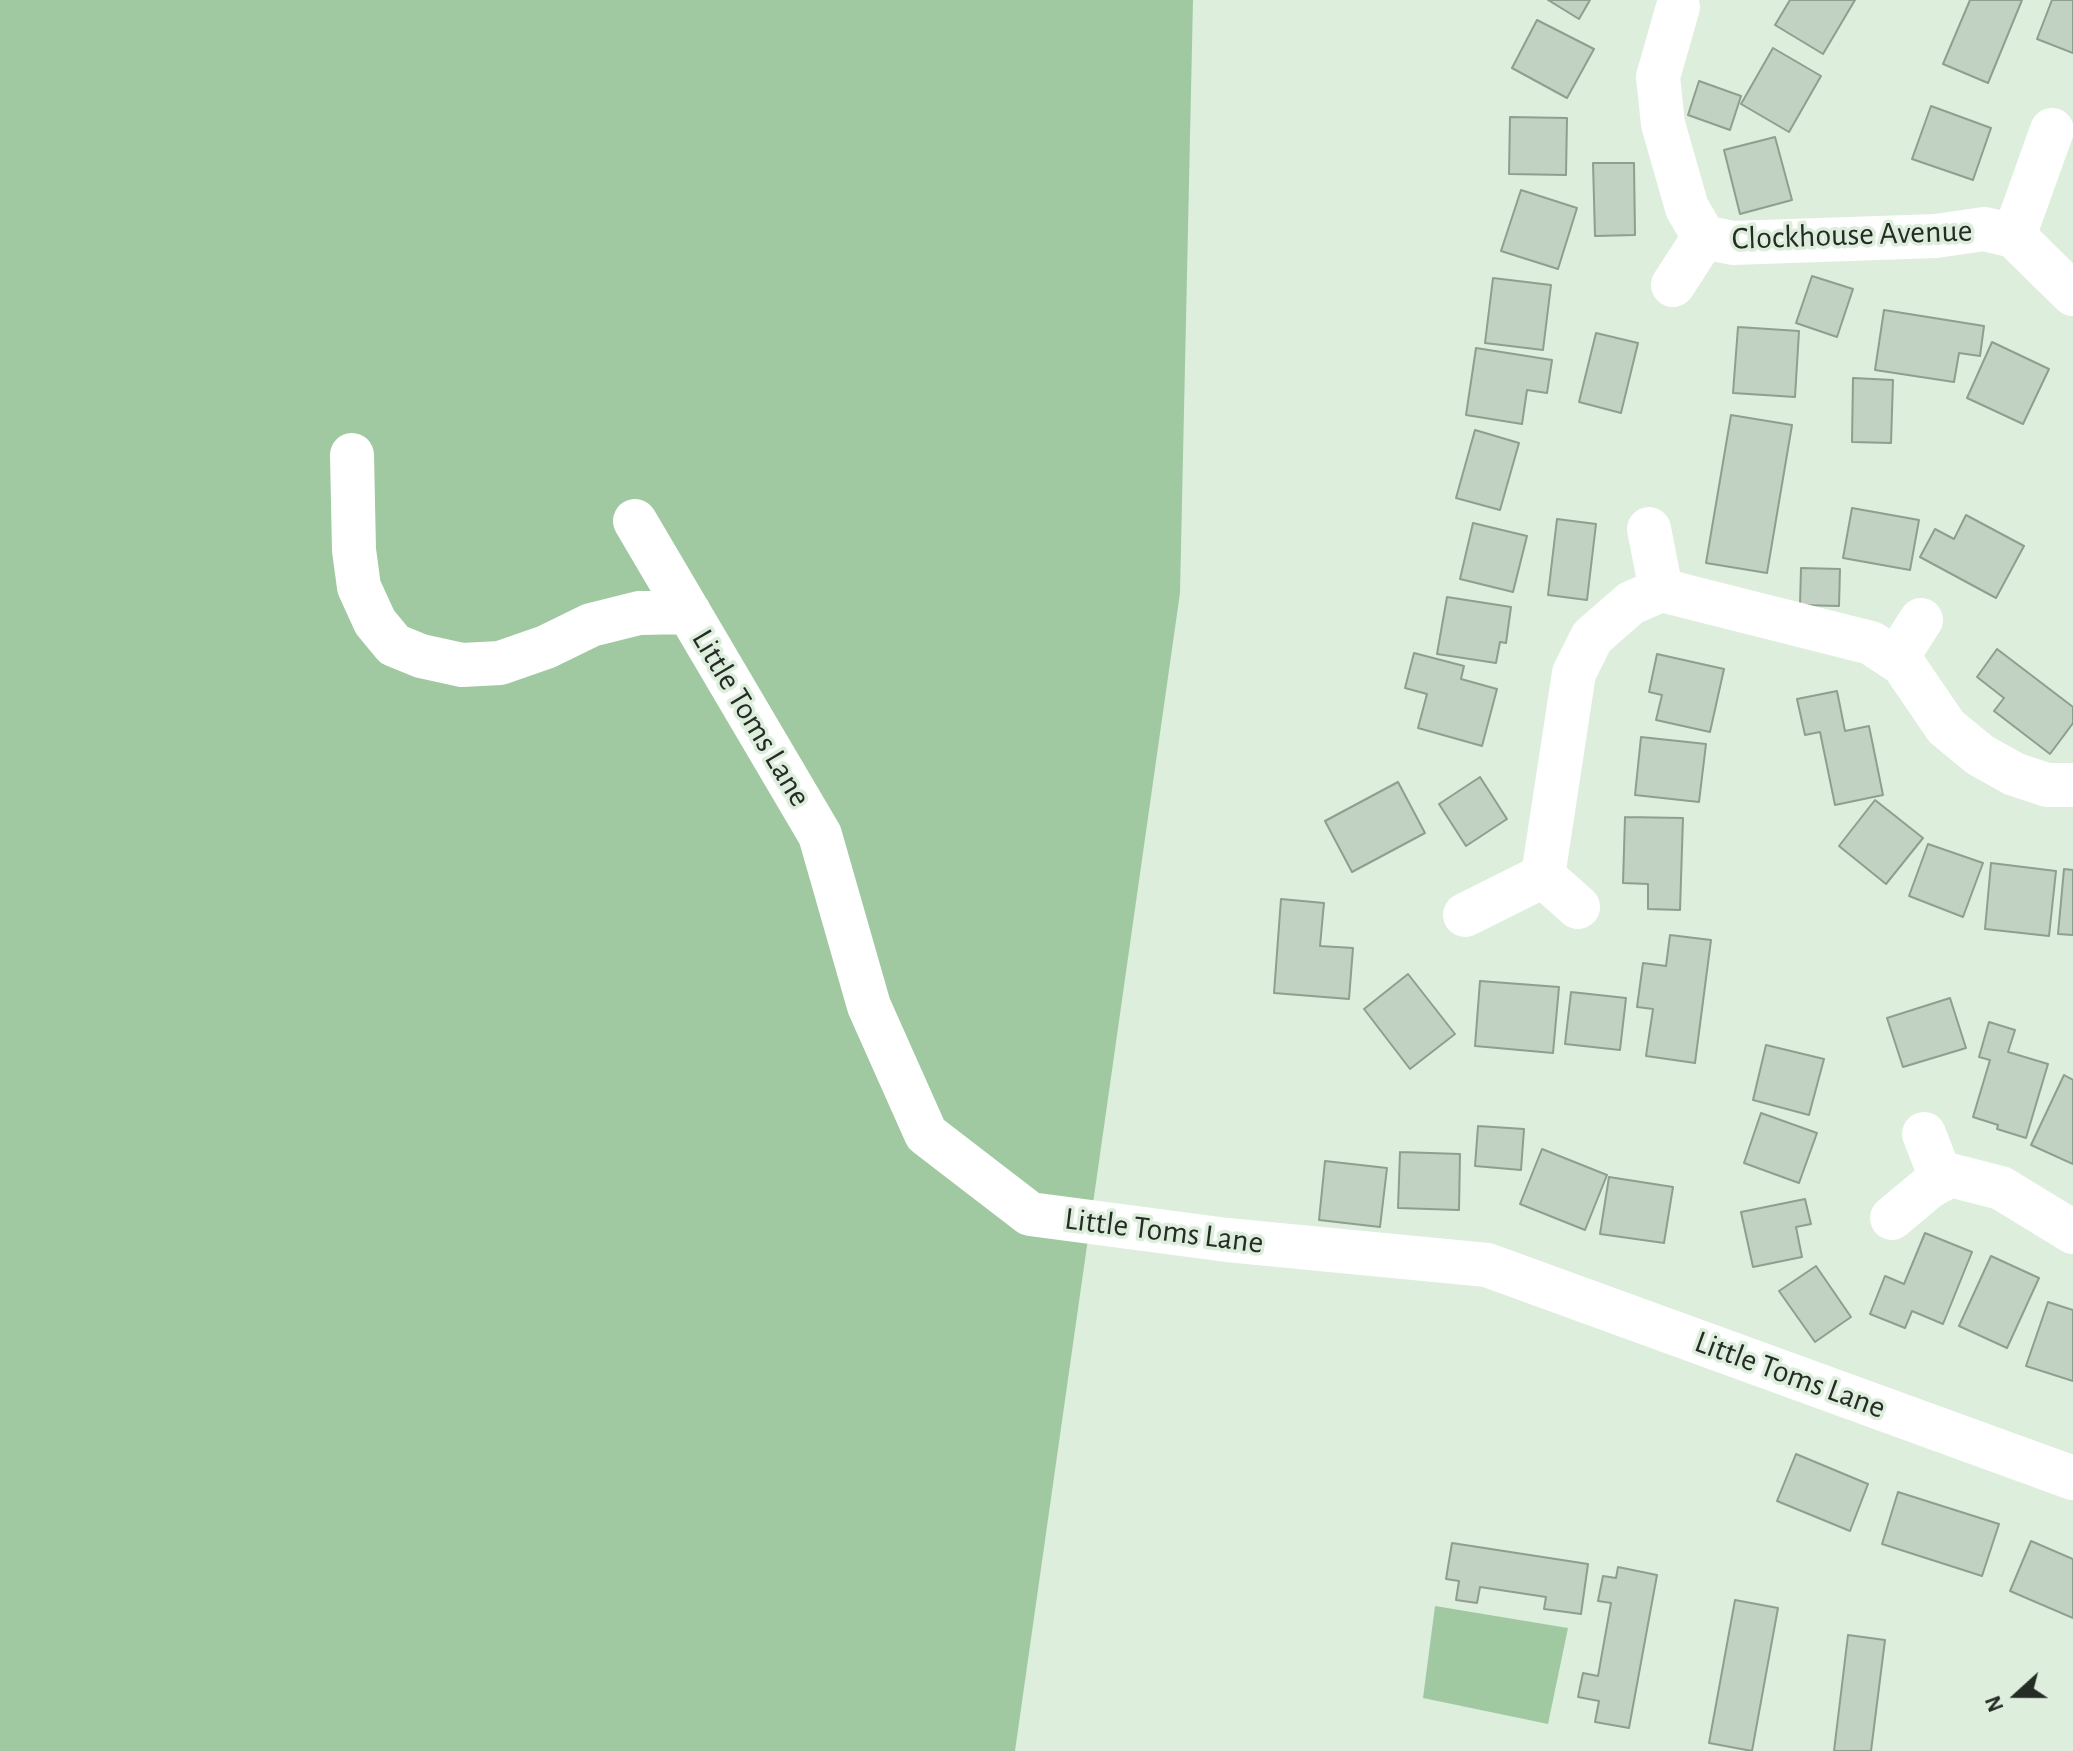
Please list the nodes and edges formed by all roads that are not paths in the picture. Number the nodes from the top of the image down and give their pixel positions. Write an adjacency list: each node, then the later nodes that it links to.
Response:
1 (1678, 7): 4 (street, Clockhouse Avenue)
2 (2052, 130): 3 (street)
3 (2014, 236): 4 (street, Clockhouse Avenue); 6 (street, Clockhouse Avenue)
4 (1704, 237): 5 (street, Clockhouse Avenue)
5 (1673, 285)
6 (2073, 294)
7 (352, 455): 11 (street)
8 (635, 521): 11 (street, Little Toms Lane)
9 (1649, 529): 10 (street)
10 (1661, 590): 13 (street); 15 (street)
11 (689, 612): 22 (street, Little Toms Lane)
12 (1921, 620): 13 (street)
13 (1896, 659): 14 (street)
14 (2073, 785)
15 (1543, 876): 16 (street); 17 (street)
16 (1578, 907)
17 (1465, 915)
18 (1924, 1134): 19 (street)
19 (1942, 1180): 20 (street); 21 (street)
20 (1892, 1218)
21 (2073, 1232)
22 (2073, 1478)

